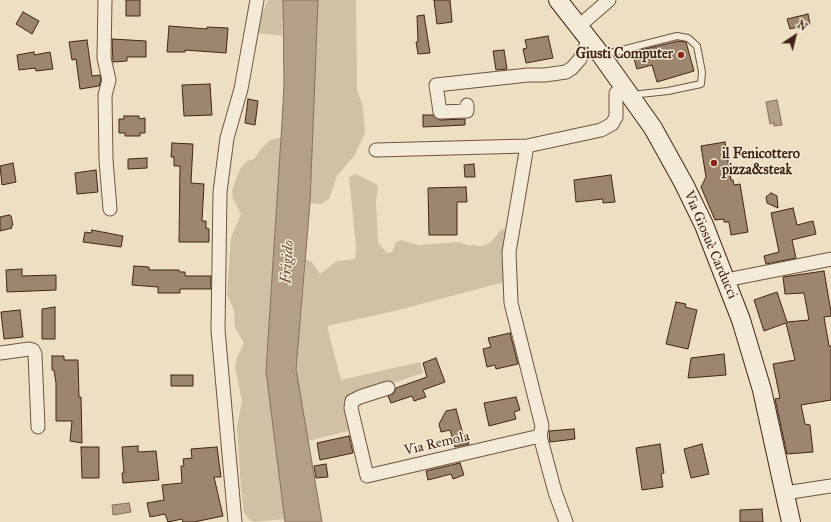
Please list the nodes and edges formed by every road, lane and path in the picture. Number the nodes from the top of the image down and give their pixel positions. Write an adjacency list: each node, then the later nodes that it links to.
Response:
1 (105, 0): 11 (street)
2 (257, 0): 20 (street)
3 (558, 0): 5 (main road, Via Giosuè Carducci)
4 (609, 0): 5 (street)
5 (584, 33): 6 (main road, Via Giosuè Carducci); 8 (street)
6 (601, 55): 7 (main road, Via Giosuè Carducci); 7 (lane)
7 (626, 90): 9 (street); 13 (main road, Via Giosuè Carducci)
8 (467, 105)
9 (527, 146): 10 (street); 17 (street)
10 (376, 150)
11 (110, 209)
12 (830, 258): 13 (street)
13 (726, 280): 19 (main road, Via Giosuè Carducci)
14 (0, 353): 16 (street)
15 (388, 388): 17 (street, Via Remola)
16 (38, 427)
17 (540, 436): 21 (street)
18 (831, 486): 19 (street)
19 (785, 493): 22 (main road, Via Giosuè Carducci)
20 (235, 522)
21 (566, 522)
22 (791, 522)

